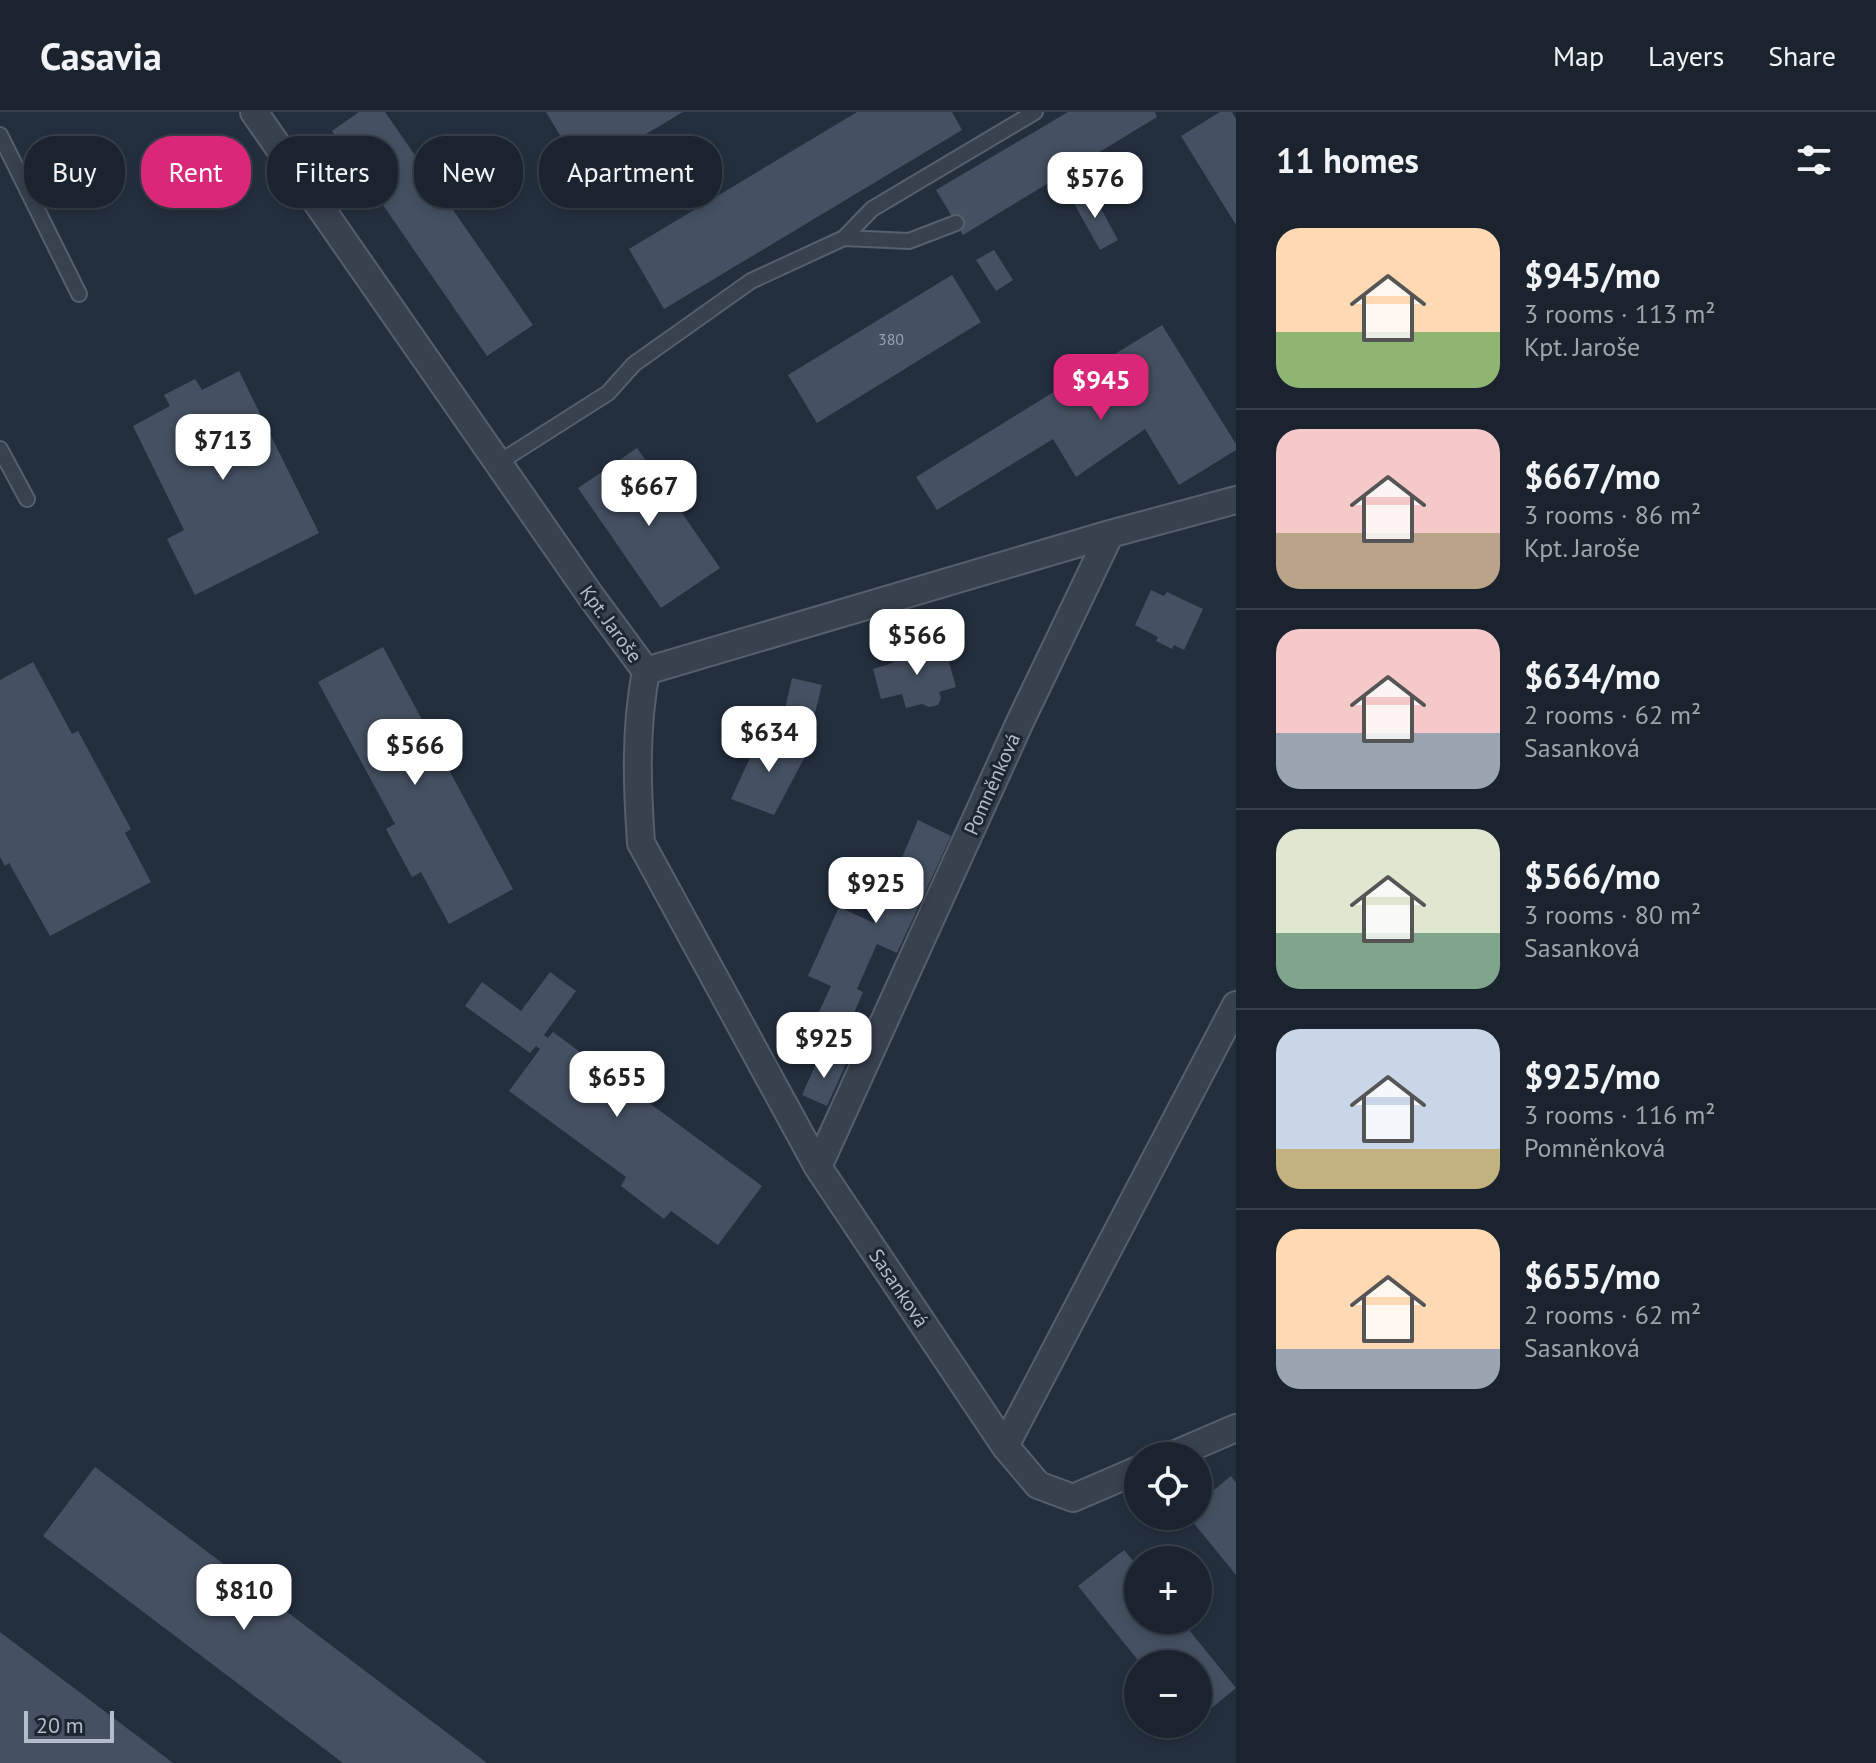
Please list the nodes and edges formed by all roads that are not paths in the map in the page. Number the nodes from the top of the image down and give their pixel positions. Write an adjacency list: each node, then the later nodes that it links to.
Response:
1 (254, 112): 8 (street, Kpt. Jaroše)
2 (1035, 112): 5 (lane)
3 (0, 135): 6 (lane)
4 (956, 223): 5 (lane)
5 (844, 238): 8 (lane)
6 (79, 294)
7 (0, 449): 9 (lane)
8 (498, 463): 12 (street, Kpt. Jaroše)
9 (27, 499)
10 (1236, 500): 11 (street, Kpt. Jaroše)
11 (1110, 534): 12 (street, Kpt. Jaroše); 14 (street, Pomněnková)
12 (646, 671): 14 (street, Sasanková)
13 (1236, 1005): 17 (street)
14 (818, 1167): 17 (street, Sasanková)
15 (1236, 1428): 16 (street)
16 (1204, 1442)
17 (1005, 1446): 18 (street, Sasanková)
18 (1124, 1476)

